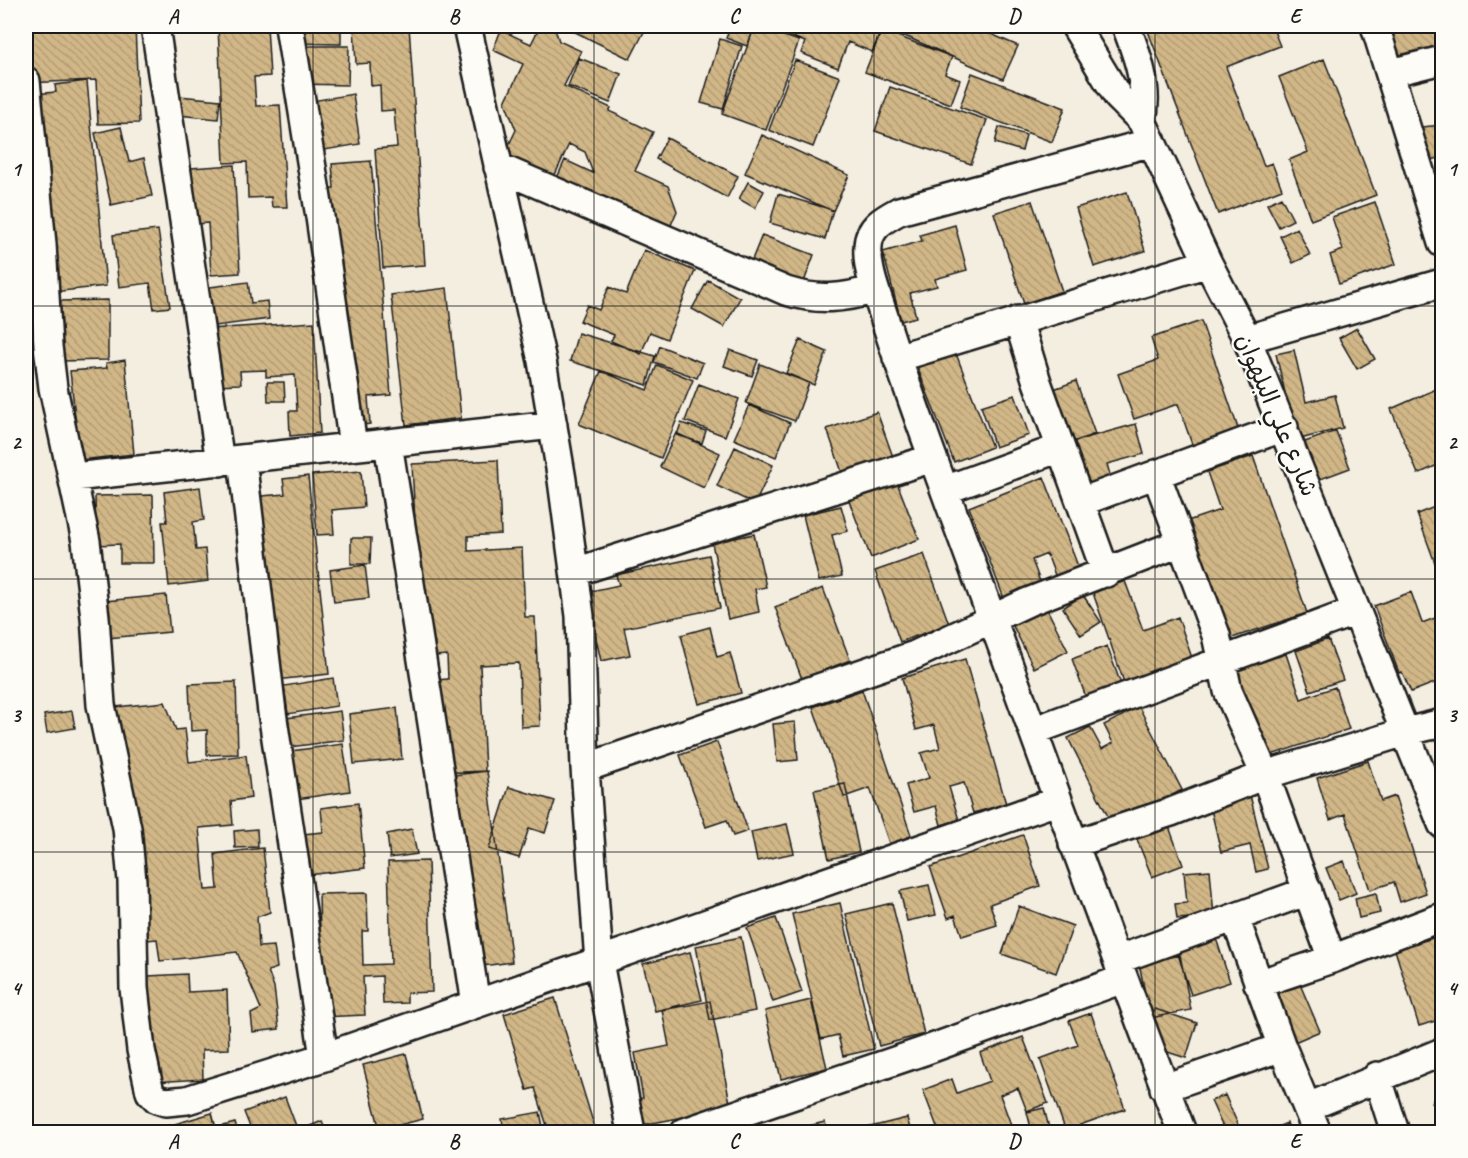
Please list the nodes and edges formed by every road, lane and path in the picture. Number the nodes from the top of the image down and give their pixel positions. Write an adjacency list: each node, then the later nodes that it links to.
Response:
1 (155, 26): 25 (street)
2 (289, 26): 22 (street)
3 (467, 26): 11 (street)
4 (1075, 26): 10 (street, شارع علي البلهوان)
5 (1126, 26): 10 (street)
6 (1375, 26): 8 (street)
7 (1443, 60): 8 (street)
8 (1390, 73): 12 (street)
9 (26, 81): 27 (street)
10 (1147, 131): 13 (street, شارع علي البلهوان); 15 (street)
11 (498, 167): 15 (street); 19 (street)
12 (1443, 243)
13 (1208, 262): 16 (street); 17 (street, شارع علي البلهوان)
14 (1443, 283): 17 (street)
15 (875, 290): 18 (street)
16 (1018, 320): 18 (street); 23 (street)
17 (1247, 339): 20 (street, شارع علي البلهوان)
18 (897, 358): 24 (street)
19 (553, 425): 21 (street); 31 (street)
20 (1284, 427): 26 (street); 33 (street, شارع علي البلهوان)
21 (388, 443): 22 (street); 51 (street)
22 (353, 446): 25 (street)
23 (1060, 448): 28 (street); 29 (street)
24 (933, 458): 28 (street); 31 (street)
25 (231, 460): 27 (street); 54 (street)
26 (1156, 474): 29 (street); 30 (street)
27 (74, 477): 54 (street)
28 (945, 490): 34 (street)
29 (1081, 502): 32 (street)
30 (1180, 543): 32 (street); 35 (street)
31 (575, 572): 39 (street)
32 (1106, 573): 34 (street)
33 (1356, 611): 35 (street); 38 (street, شارع علي البلهوان)
34 (992, 618): 37 (street); 39 (street)
35 (1222, 660): 37 (street); 40 (street)
36 (1443, 723): 38 (street)
37 (1033, 730): 41 (street)
38 (1405, 732): 40 (street); 42 (street, شارع علي البلهوان)
39 (585, 768): 48 (street)
40 (1265, 775): 43 (street); 44 (street)
41 (1057, 801): 43 (street); 48 (street)
42 (1443, 824)
43 (1073, 844): 49 (street)
44 (1308, 891): 46 (street); 47 (street)
45 (1443, 917): 47 (street)
46 (1234, 918): 49 (street); 50 (street)
47 (1332, 959): 50 (street)
48 (599, 962): 51 (street); 59 (street)
49 (1120, 969): 56 (street); 60 (street)
50 (1258, 984): 52 (street)
51 (476, 1004): 54 (street)
52 (1282, 1047): 56 (street); 57 (street)
53 (1443, 1052): 55 (street)
54 (324, 1057)
55 (1377, 1076): 57 (street); 62 (street)
56 (1164, 1088): 58 (street)
57 (1308, 1107): 61 (street)
58 (1174, 1130)
59 (631, 1132)
60 (685, 1132)
61 (1317, 1132)
62 (1395, 1132)

